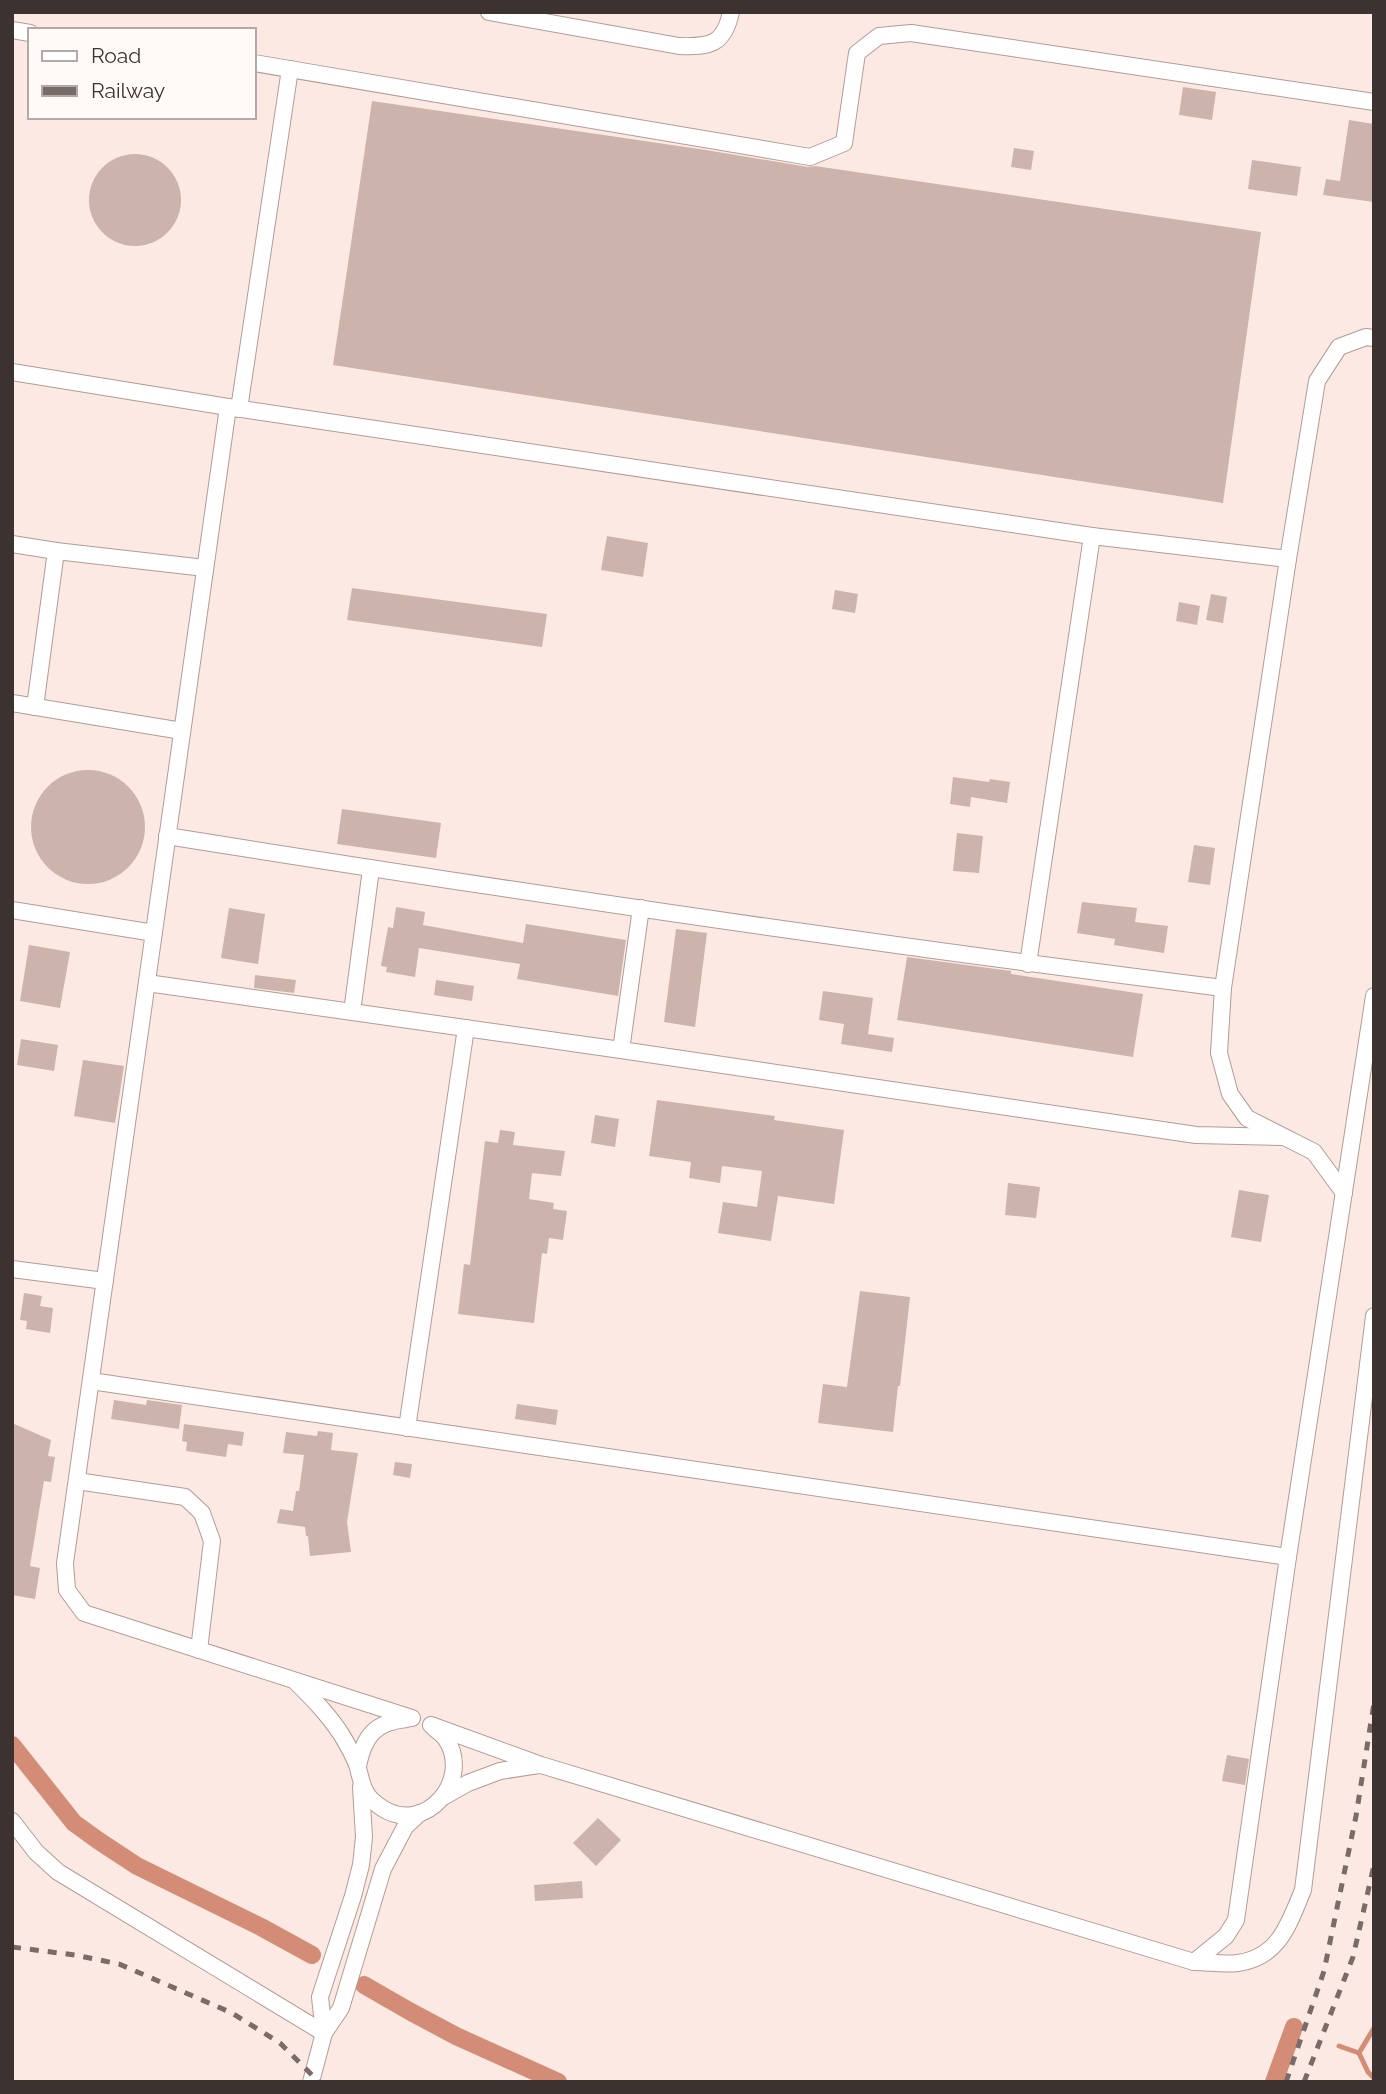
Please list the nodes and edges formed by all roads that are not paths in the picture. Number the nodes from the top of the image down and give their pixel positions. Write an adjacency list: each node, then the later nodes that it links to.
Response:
1 (489, 12): 2 (lane)
2 (731, 12)
3 (256, 64): 4 (lane)
4 (290, 68): 5 (lane); 8 (lane)
5 (1374, 102)
6 (1374, 338): 12 (lane)
7 (12, 372): 8 (lane)
8 (233, 408): 9 (lane); 13 (lane)
9 (1091, 536): 12 (lane); 22 (lane)
10 (12, 544): 11 (lane)
11 (56, 551): 13 (lane); 15 (lane)
12 (1288, 559): 24 (lane)
13 (205, 568): 16 (lane)
14 (12, 703): 15 (lane)
15 (35, 707): 16 (lane)
16 (182, 731): 17 (lane)
17 (167, 836): 18 (lane); 21 (lane)
18 (371, 869): 19 (lane); 26 (lane)
19 (640, 908): 22 (lane); 28 (lane)
20 (12, 910): 21 (lane)
21 (154, 933): 23 (lane)
22 (1028, 964): 24 (lane)
23 (147, 983): 26 (lane); 32 (lane)
24 (1223, 988): 29 (lane)
25 (1374, 996): 30 (lane)
26 (352, 1012): 27 (lane)
27 (466, 1028): 28 (lane); 35 (lane)
28 (621, 1050): 29 (lane)
29 (1283, 1137): 30 (lane)
30 (1345, 1193): 37 (lane)
31 (12, 1269): 32 (lane)
32 (105, 1281): 34 (lane)
33 (1374, 1316): 48 (lane)
34 (91, 1381): 35 (lane); 36 (lane)
35 (407, 1428): 37 (lane)
36 (77, 1481): 38 (lane); 38 (lane)
37 (1288, 1557): 48 (lane)
38 (199, 1650): 39 (lane)
39 (293, 1680): 40 (lane); 43 (lane)
40 (412, 1718): 41 (lane); 43 (lane)
41 (431, 1725): 42 (lane); 45 (lane)
42 (541, 1765): 45 (lane); 48 (lane)
43 (358, 1766): 44 (lane)
44 (361, 1784): 46 (lane); 49 (lane)
45 (445, 1796): 46 (lane)
46 (420, 1813): 49 (lane)
47 (12, 1821): 49 (lane)
48 (1194, 1962)
49 (324, 2033): 50 (lane)
50 (311, 2082)

